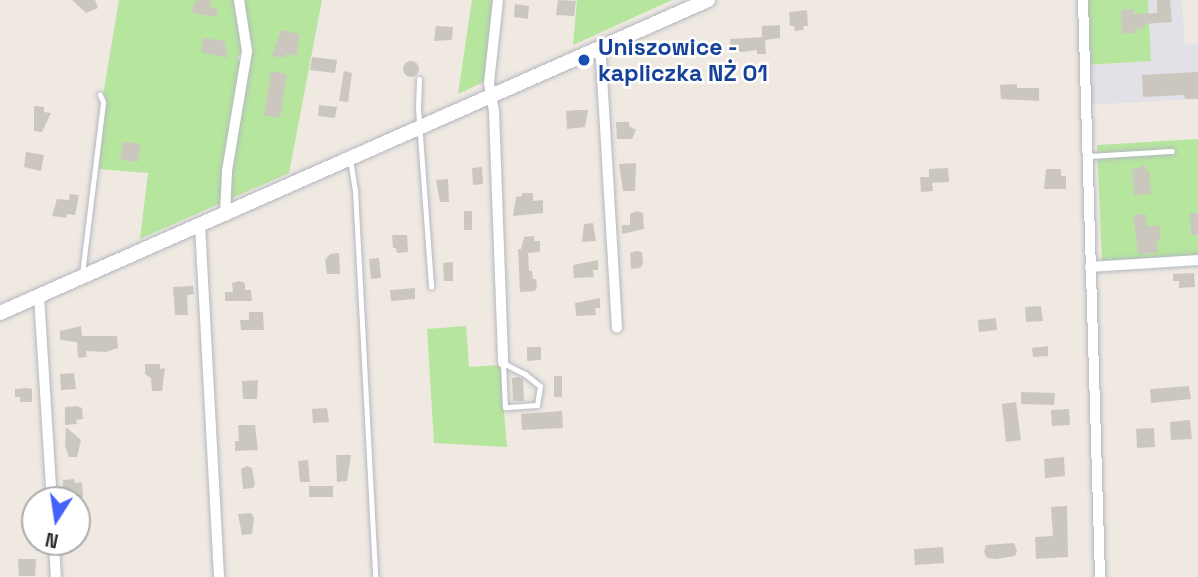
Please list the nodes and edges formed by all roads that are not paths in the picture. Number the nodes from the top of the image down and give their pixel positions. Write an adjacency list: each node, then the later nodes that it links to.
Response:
1 (239, 0): 13 (street)
2 (498, 0): 8 (street)
3 (708, 0): 5 (street)
4 (1083, 0): 11 (street)
5 (597, 49): 8 (street); 21 (street)
6 (419, 79): 9 (lane)
7 (100, 94): 17 (lane)
8 (491, 96): 9 (street); 22 (street)
9 (421, 127): 12 (street); 18 (lane)
10 (1172, 150): 11 (lane)
11 (1087, 156): 16 (street)
12 (350, 159): 13 (street); 27 (lane)
13 (225, 214): 14 (street)
14 (200, 225): 17 (street); 26 (street)
15 (1198, 260): 16 (street)
16 (1090, 267): 28 (street)
17 (83, 277): 19 (street)
18 (431, 287)
19 (39, 296): 20 (street); 23 (street)
20 (0, 313)
21 (617, 328)
22 (503, 363): 22 (lane)
23 (51, 486)
24 (55, 556): 25 (street)
25 (56, 577)
26 (219, 577)
27 (374, 577)
28 (1100, 577)

